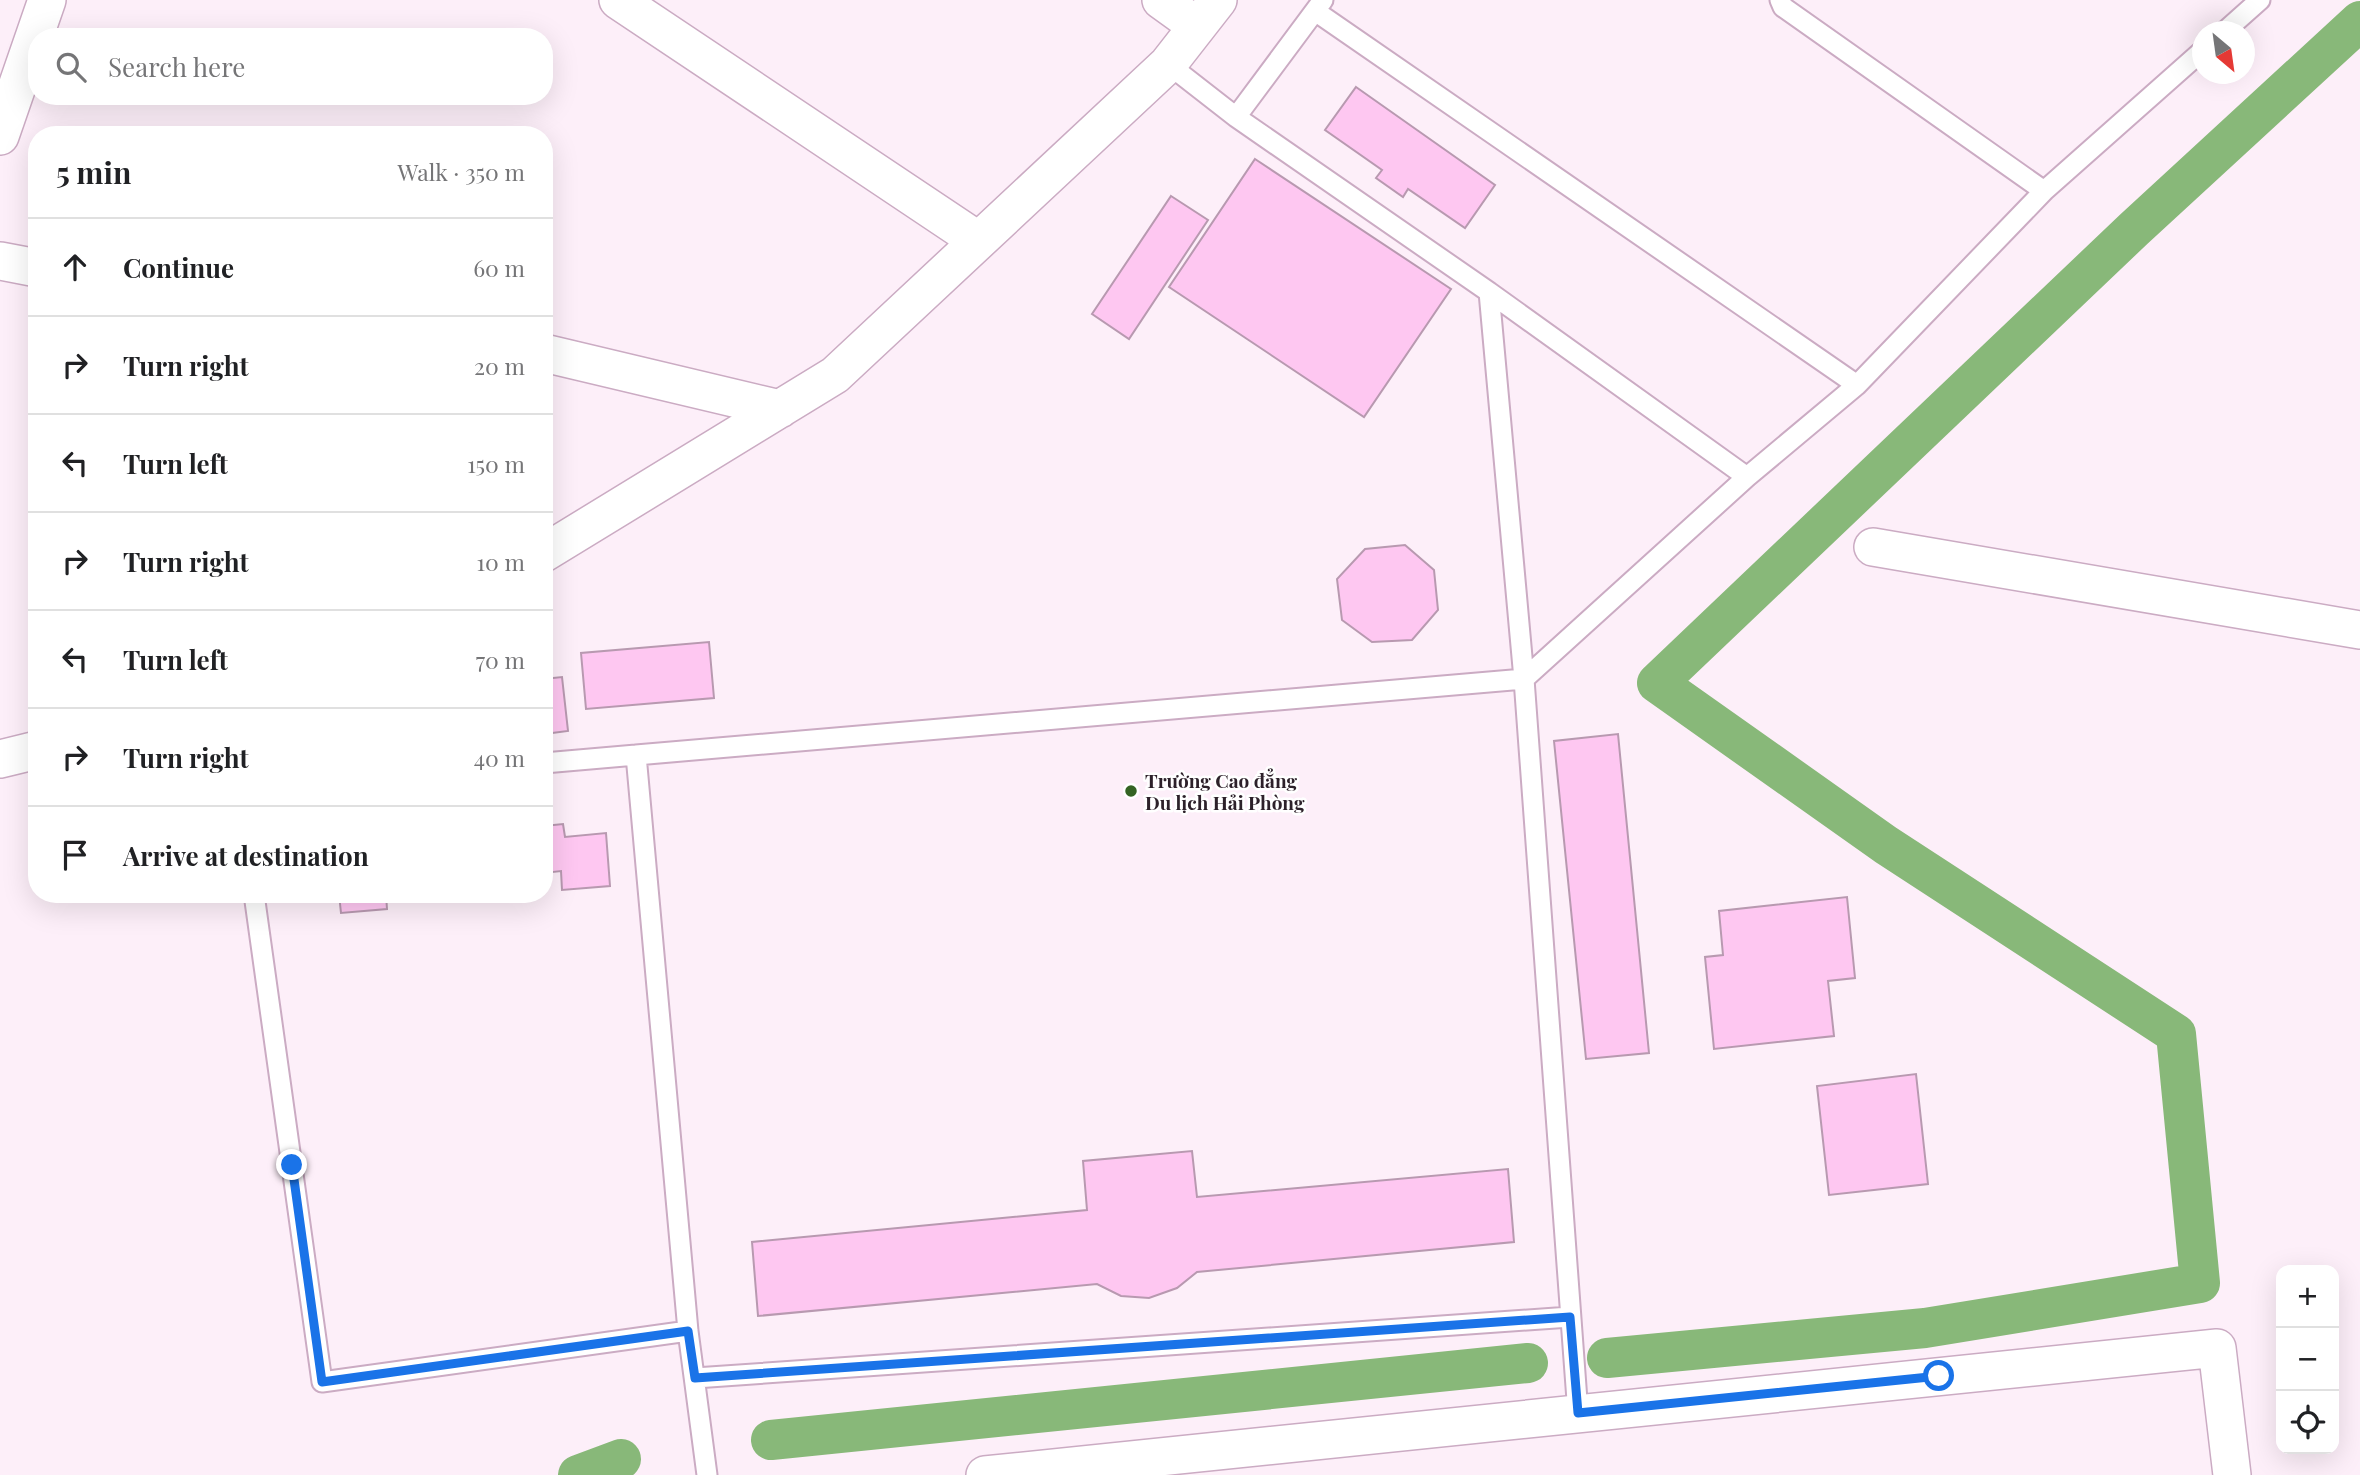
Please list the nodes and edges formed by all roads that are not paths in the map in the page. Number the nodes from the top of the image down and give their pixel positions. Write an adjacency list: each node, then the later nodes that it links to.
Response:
1 (47, 0): 9 (street)
2 (618, 0): 16 (street)
3 (1161, 0): 7 (street)
4 (1780, 0): 15 (lane)
5 (2260, 0): 8 (lane)
6 (1319, 5): 13 (lane); 21 (lane)
7 (1208, 13): 12 (street)
8 (2236, 21)
9 (37, 28)
10 (28, 55): 14 (street)
11 (2192, 61): 15 (lane)
12 (1168, 64): 13 (lane); 16 (street)
13 (1236, 117): 19 (lane)
14 (0, 136)
15 (2044, 191): 21 (lane)
16 (978, 240): 22 (street)
17 (0, 261): 18 (street)
18 (28, 266)
19 (1489, 292): 23 (lane); 27 (lane)
20 (553, 355): 22 (street)
21 (1857, 385): 23 (lane)
22 (780, 409): 25 (street)
23 (1747, 477): 27 (lane)
24 (1873, 547): 26 (street)
25 (553, 548)
26 (2360, 630)
27 (1524, 679): 29 (lane); 33 (lane)
28 (28, 752): 30 (street)
29 (636, 755): 31 (lane); 34 (lane)
30 (0, 759)
31 (553, 762)
32 (255, 903): 34 (lane)
33 (1570, 1317): 35 (lane); 36 (lane)
34 (688, 1331): 35 (lane)
35 (695, 1378): 37 (lane)
36 (1578, 1413): 38 (street); 39 (street)
37 (707, 1475)
38 (985, 1475)
39 (2232, 1475)

